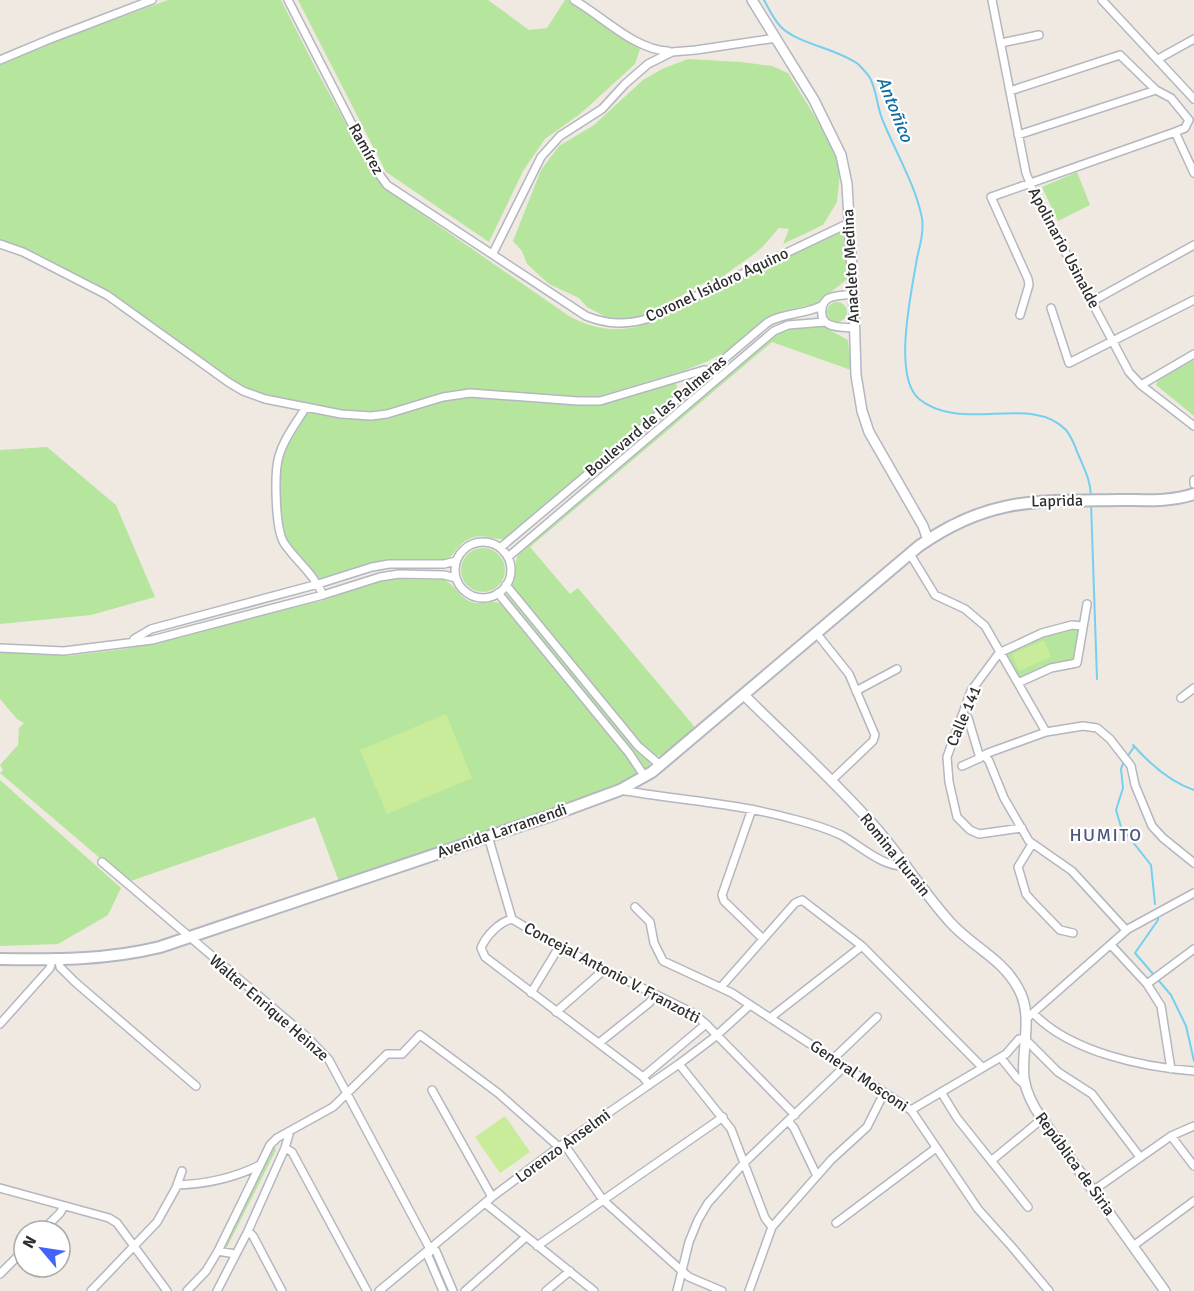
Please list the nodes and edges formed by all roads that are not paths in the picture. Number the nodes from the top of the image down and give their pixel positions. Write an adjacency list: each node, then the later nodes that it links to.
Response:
1 (153, 0): 13 (street)
2 (288, 0): 24 (street, Ramírez)
3 (574, 0): 11 (street)
4 (752, 0): 8 (street, Anacleto Medina)
5 (992, 0): 10 (street, Apolinario Usinalde)
6 (1102, 0): 12 (street)
7 (1039, 35): 10 (street)
8 (776, 38): 11 (street); 21 (street, Anacleto Medina)
9 (1194, 39): 12 (street)
10 (1001, 43): 15 (street, Apolinario Usinalde)
11 (672, 52): 24 (street)
12 (1158, 59): 16 (street)
13 (0, 60)
14 (1156, 90): 15 (street); 17 (street); 18 (street)
15 (1010, 92): 18 (street, Apolinario Usinalde)
16 (1194, 99)
17 (1175, 132): 19 (street); 20 (street)
18 (1018, 135): 20 (street, Apolinario Usinalde)
19 (1194, 173)
20 (1030, 182): 27 (street, Apolinario Usinalde); 30 (street)
21 (849, 223): 24 (street, Coronel Isidoro Aquino); 25 (street, Anacleto Medina)
22 (0, 244): 38 (street)
23 (1194, 245): 27 (street)
24 (493, 253)
25 (853, 294): 28 (street, Boulevard de las Palmeras); 32 (street, Anacleto Medina)
26 (1194, 300): 33 (street)
27 (1093, 301): 33 (street, Apolinario Usinalde)
28 (823, 305): 31 (street); 35 (street, Boulevard de las Palmeras)
29 (1051, 308): 33 (street)
30 (1020, 315)
31 (825, 322): 32 (street, Boulevard de las Palmeras); 36 (street, Boulevard de las Palmeras)
32 (855, 328): 41 (street, Anacleto Medina)
33 (1112, 340): 37 (street, Apolinario Usinalde)
34 (1194, 354): 37 (street)
35 (711, 371): 36 (street); 38 (street); 42 (street, Boulevard de las Palmeras)
36 (717, 378): 44 (street, Boulevard de las Palmeras)
37 (1142, 385): 39 (street, Apolinario Usinalde)
38 (306, 407): 47 (street)
39 (1194, 426)
40 (1194, 494): 41 (main road, Laprida)
41 (928, 540): 43 (main road, Avenida Larramendi)
42 (500, 548): 44 (street); 45 (street)
43 (910, 554): 53 (main road, Avenida Larramendi); 56 (street)
44 (507, 557): 48 (street)
45 (456, 561): 46 (street); 47 (street)
46 (456, 578): 49 (street); 50 (street)
47 (318, 584): 50 (street); 54 (street)
48 (506, 585): 49 (street); 66 (street)
49 (498, 593): 68 (street)
50 (323, 595): 54 (street)
51 (1087, 604): 52 (street)
52 (1083, 626): 56 (street); 58 (street)
53 (817, 634): 60 (street); 61 (main road, Avenida Larramendi)
54 (132, 641): 55 (street)
55 (0, 648)
56 (999, 652): 58 (street); 63 (street, Calle 141)
57 (897, 669): 60 (street)
58 (1018, 683): 64 (street)
59 (1194, 688): 62 (street)
60 (856, 691): 69 (street)
61 (744, 695): 66 (main road, Avenida Larramendi); 69 (street, Romina Iturain)
62 (1181, 698)
63 (963, 715): 65 (street); 72 (street, Calle 141)
64 (1046, 732): 65 (street); 76 (street)
65 (982, 757): 67 (street); 72 (street)
66 (660, 765): 68 (main road, Avenida Larramendi)
67 (962, 766)
68 (645, 777): 70 (main road, Avenida Larramendi)
69 (831, 781): 77 (street, Romina Iturain)
70 (620, 790): 71 (street); 73 (main road, Avenida Larramendi)
71 (752, 809): 77 (street); 83 (street)
72 (1022, 828): 74 (street)
73 (488, 836): 80 (street); 84 (main road, Avenida Larramendi)
74 (1032, 844): 81 (street); 82 (street)
75 (102, 862): 84 (street, Walter Enrique Heinze)
76 (1194, 863)
77 (906, 866): 102 (street, Romina Iturain)
78 (1194, 893): 81 (street)
79 (635, 907): 95 (street, General Mosconi)
80 (512, 919): 86 (street, Concejal Antonio V. Franzotti); 96 (street, Concejal Antonio V. Franzotti)
81 (1126, 930): 85 (street)
82 (1073, 933)
83 (762, 938): 87 (street); 95 (street)
84 (189, 939): 92 (main road, Avenida Larramendi); 121 (street, Walter Enrique Heinze)
85 (1111, 945): 94 (street); 102 (street)
86 (559, 946): 93 (street, Concejal Antonio V. Franzotti); 96 (street)
87 (862, 946): 101 (street); 112 (street)
88 (1194, 949): 90 (street)
89 (1194, 955): 90 (street)
90 (1184, 957): 94 (street)
91 (0, 959): 92 (main road, Avenida Larramendi)
92 (56, 960): 103 (street); 118 (street)
93 (605, 969): 97 (street, Concejal Antonio V. Franzotti); 99 (street)
94 (1147, 984): 113 (street)
95 (721, 987): 98 (street, General Mosconi)
96 (531, 993): 99 (street)
97 (656, 995): 104 (street, Concejal Antonio V. Franzotti); 107 (street)
98 (750, 1005): 101 (street, General Mosconi); 105 (street, Lorenzo Anselmi)
99 (556, 1012): 107 (street)
100 (878, 1017): 109 (street)
101 (770, 1018): 109 (street, General Mosconi)
102 (1029, 1019): 106 (street, República de Siria); 113 (street)
103 (0, 1024)
104 (706, 1024): 105 (street, Concejal Antonio V. Franzotti); 115 (street)
105 (716, 1036): 110 (street, Lorenzo Anselmi); 124 (street, Concejal Antonio V. Franzotti)
106 (1024, 1040): 108 (street); 117 (street, República de Siria); 134 (street)
107 (599, 1044): 115 (street)
108 (1001, 1058): 112 (street); 117 (street)
109 (833, 1059): 111 (street, General Mosconi)
110 (679, 1064): 116 (street, Lorenzo Anselmi); 125 (street)
111 (844, 1066): 122 (street, General Mosconi); 124 (street)
112 (982, 1067): 120 (street)
113 (1171, 1070): 114 (street)
114 (1194, 1071)
115 (643, 1077): 116 (street)
116 (649, 1085): 131 (street, Lorenzo Anselmi)
117 (1026, 1085): 126 (street, República de Siria)
118 (196, 1086)
119 (432, 1090): 144 (street)
120 (941, 1092): 123 (street); 135 (street)
121 (348, 1094): 129 (street); 131 (street); 158 (street, Walter Enrique Heinze)
122 (884, 1094): 123 (street, General Mosconi); 140 (street)
123 (911, 1110): 133 (street, General Mosconi)
124 (795, 1115): 127 (street)
125 (723, 1117): 136 (street); 145 (street)
126 (1042, 1119): 135 (street); 143 (street, República de Siria)
127 (789, 1121): 136 (street); 140 (street)
128 (1194, 1126): 130 (street)
129 (290, 1131): 132 (street); 137 (street)
130 (1171, 1136): 134 (street); 138 (street)
131 (562, 1145): 144 (street, Lorenzo Anselmi); 145 (street)
132 (285, 1148): 153 (street); 170 (street)
133 (936, 1148): 151 (street); 180 (street, General Mosconi)
134 (1140, 1157): 143 (street)
135 (991, 1161): 149 (street)
136 (745, 1162): 152 (street); 163 (street)
137 (260, 1165): 141 (street); 159 (street)
138 (1194, 1166)
139 (182, 1171): 141 (street)
140 (817, 1176): 152 (street)
141 (177, 1185): 155 (street)
142 (0, 1188): 148 (street)
143 (1094, 1190): 157 (street, República de Siria)
144 (492, 1197): 147 (street, Lorenzo Anselmi)
145 (603, 1200): 156 (street); 163 (street)
146 (1194, 1201): 157 (street)
147 (486, 1204): 154 (street); 158 (street, Lorenzo Anselmi)
148 (64, 1206): 150 (street); 155 (street)
149 (1028, 1207)
150 (54, 1219)
151 (836, 1223)
152 (772, 1227): 179 (street)
153 (248, 1231): 160 (street); 169 (street)
154 (526, 1237): 156 (street); 174 (street)
155 (135, 1245): 165 (street); 166 (street)
156 (537, 1246): 162 (street)
157 (1133, 1246): 181 (street, República de Siria)
158 (430, 1249): 171 (street, Lorenzo Anselmi); 172 (street); 173 (street)
159 (218, 1251): 160 (street); 167 (street)
160 (235, 1254): 168 (street)
161 (12, 1262): 164 (street)
162 (570, 1271): 175 (street); 176 (street)
163 (681, 1271): 177 (street); 178 (street)
164 (0, 1274)
165 (91, 1291)
166 (167, 1291)
167 (187, 1291)
168 (217, 1291)
169 (282, 1291)
170 (366, 1291)
171 (379, 1291)
172 (443, 1291)
173 (453, 1291)
174 (465, 1291)
175 (546, 1291)
176 (594, 1291)
177 (677, 1291)
178 (722, 1291)
179 (749, 1291)
180 (1049, 1291)
181 (1165, 1291)

